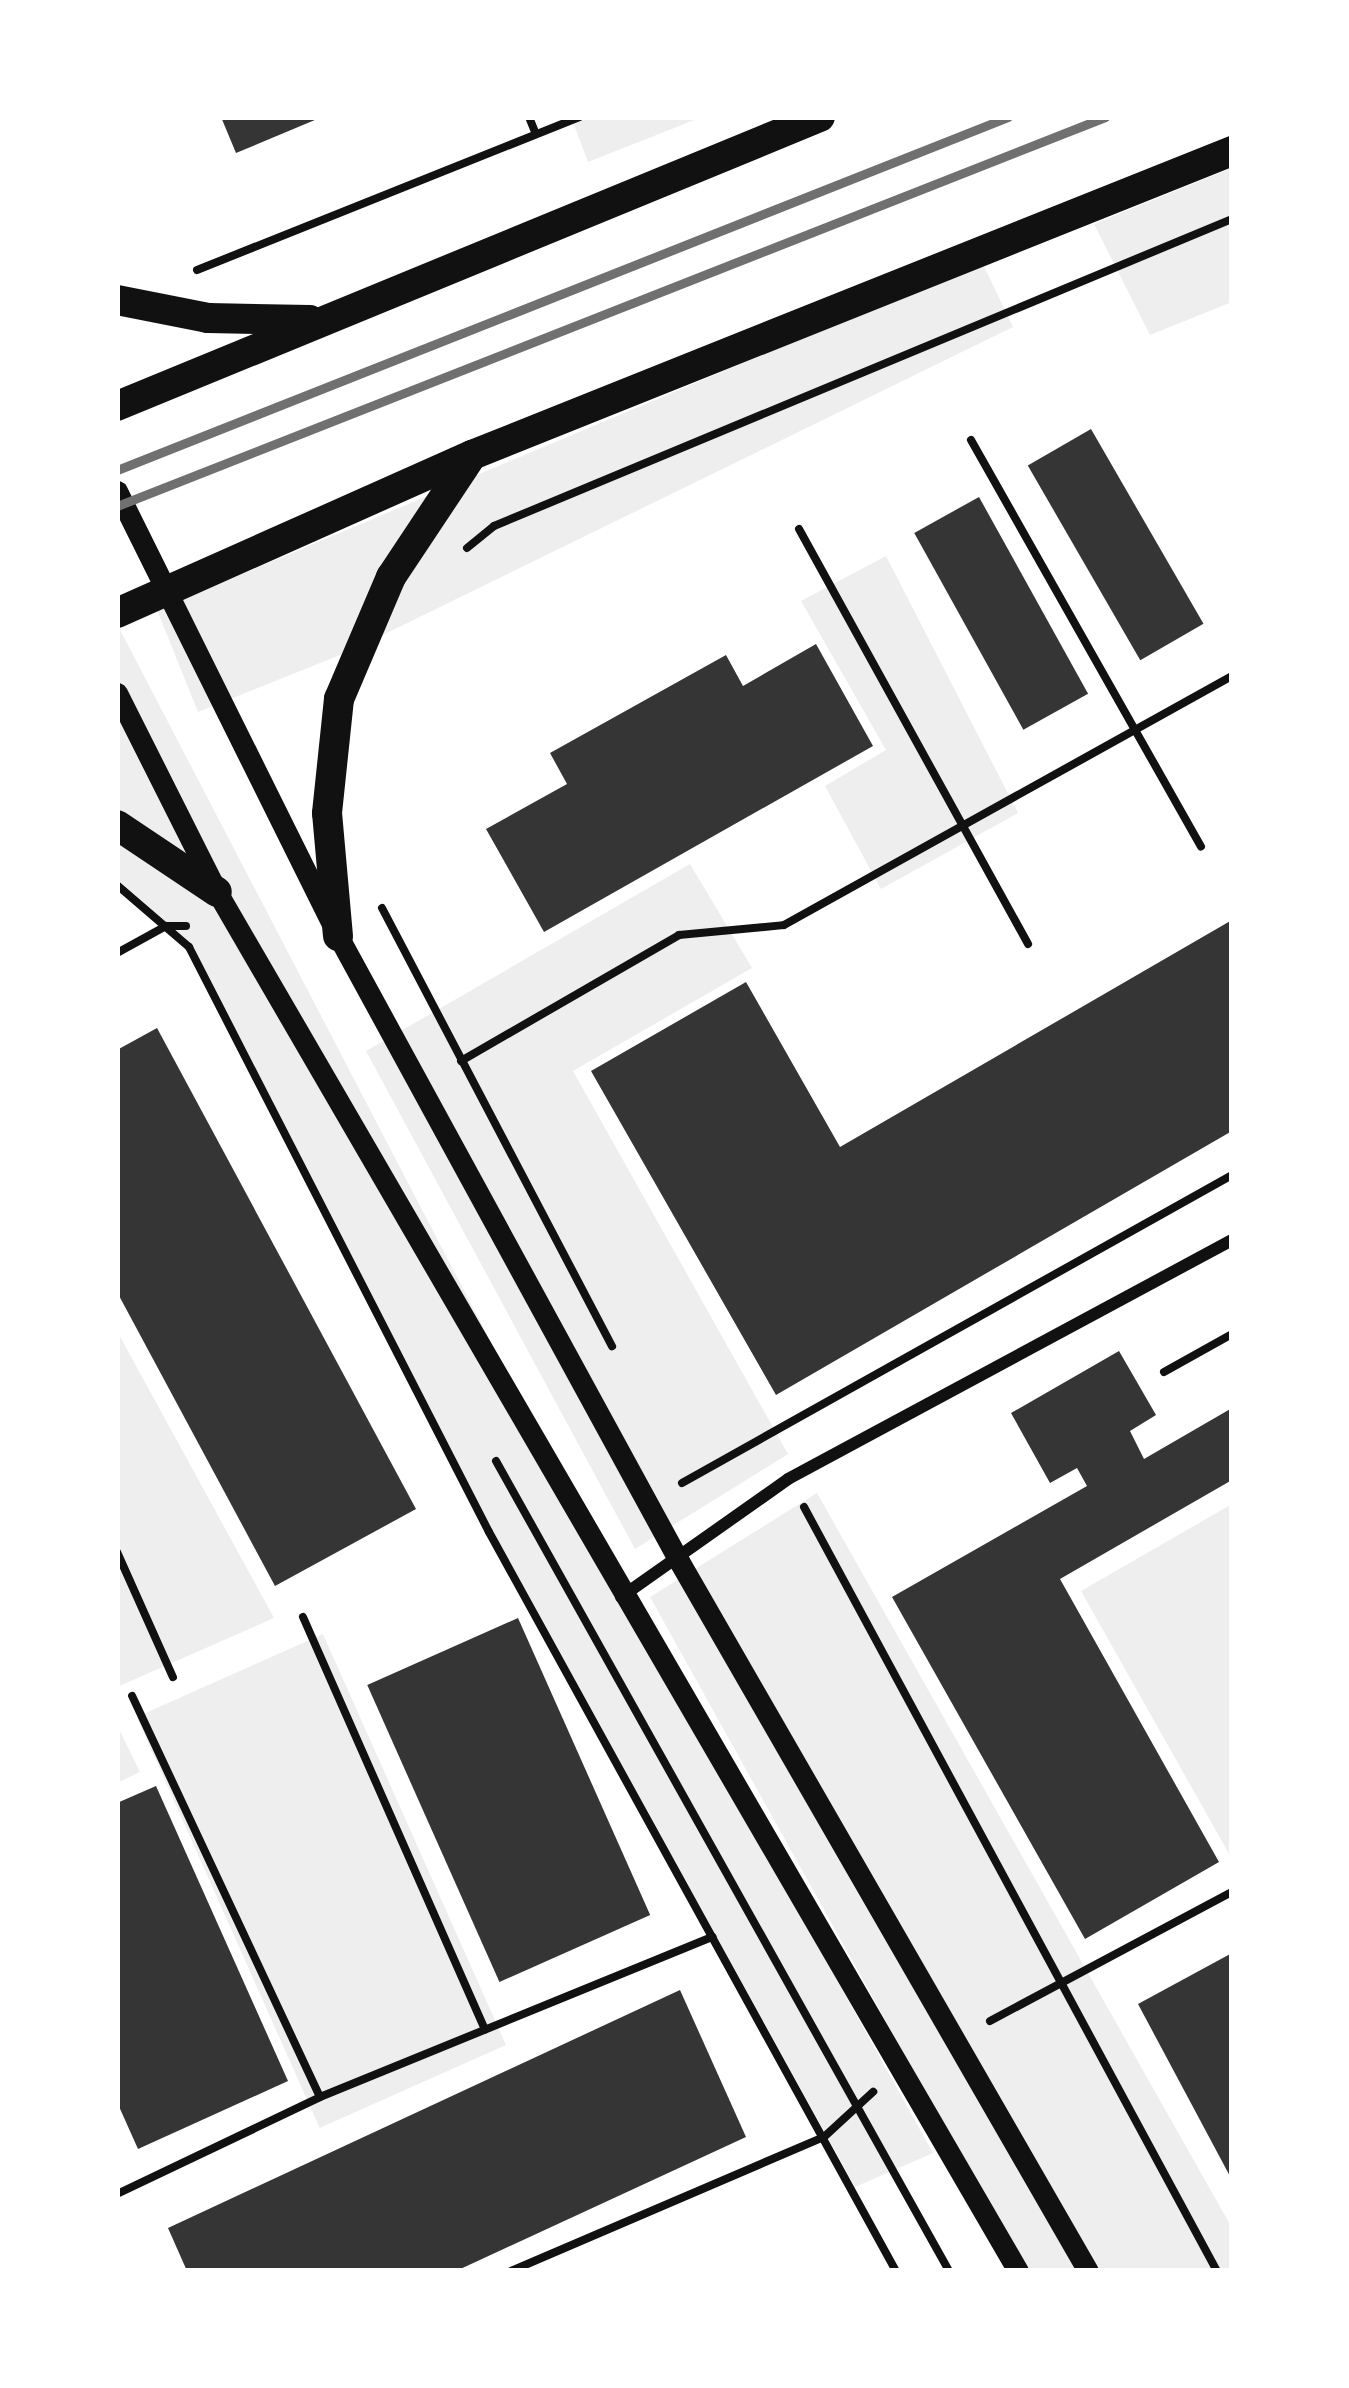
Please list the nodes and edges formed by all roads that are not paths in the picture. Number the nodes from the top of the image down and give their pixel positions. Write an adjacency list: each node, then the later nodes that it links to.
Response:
1 (820, 117): 4 (main road)
2 (1232, 151): 6 (main road)
3 (117, 300): 4 (main road)
4 (322, 321): 5 (main road)
5 (117, 406)
6 (472, 455): 8 (main road); 13 (main road)
7 (117, 491): 8 (street)
8 (169, 589): 9 (main road); 13 (street)
9 (117, 613)
10 (117, 693): 12 (street)
11 (117, 825): 12 (main road)
12 (217, 892): 16 (street)
13 (338, 936): 15 (street)
14 (1232, 1240): 15 (street)
15 (679, 1561): 16 (street); 18 (street)
16 (620, 1597): 17 (street)
17 (1018, 2271)
18 (1088, 2271)

